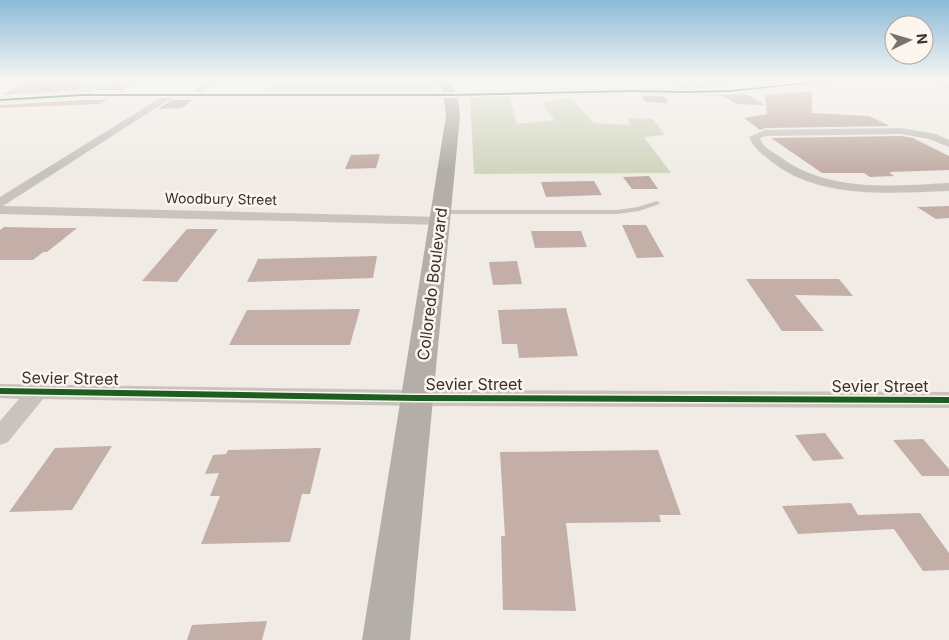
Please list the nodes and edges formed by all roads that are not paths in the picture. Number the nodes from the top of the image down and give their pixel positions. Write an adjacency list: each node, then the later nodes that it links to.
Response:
1 (147, 110): 6 (street)
2 (451, 110): 8 (highway, Colloredo Boulevard)
3 (949, 144): 4 (street)
4 (949, 187)
5 (657, 202): 8 (lane)
6 (0, 203)
7 (0, 210): 8 (street, Woodbury Street)
8 (441, 216): 11 (highway, Colloredo Boulevard)
9 (0, 391): 10 (street, Sevier Street)
10 (38, 391): 11 (street, Sevier Street); 13 (street)
11 (417, 398): 12 (street, Sevier Street); 14 (highway, Colloredo Boulevard)
12 (949, 400)
13 (0, 436)
14 (386, 640)

